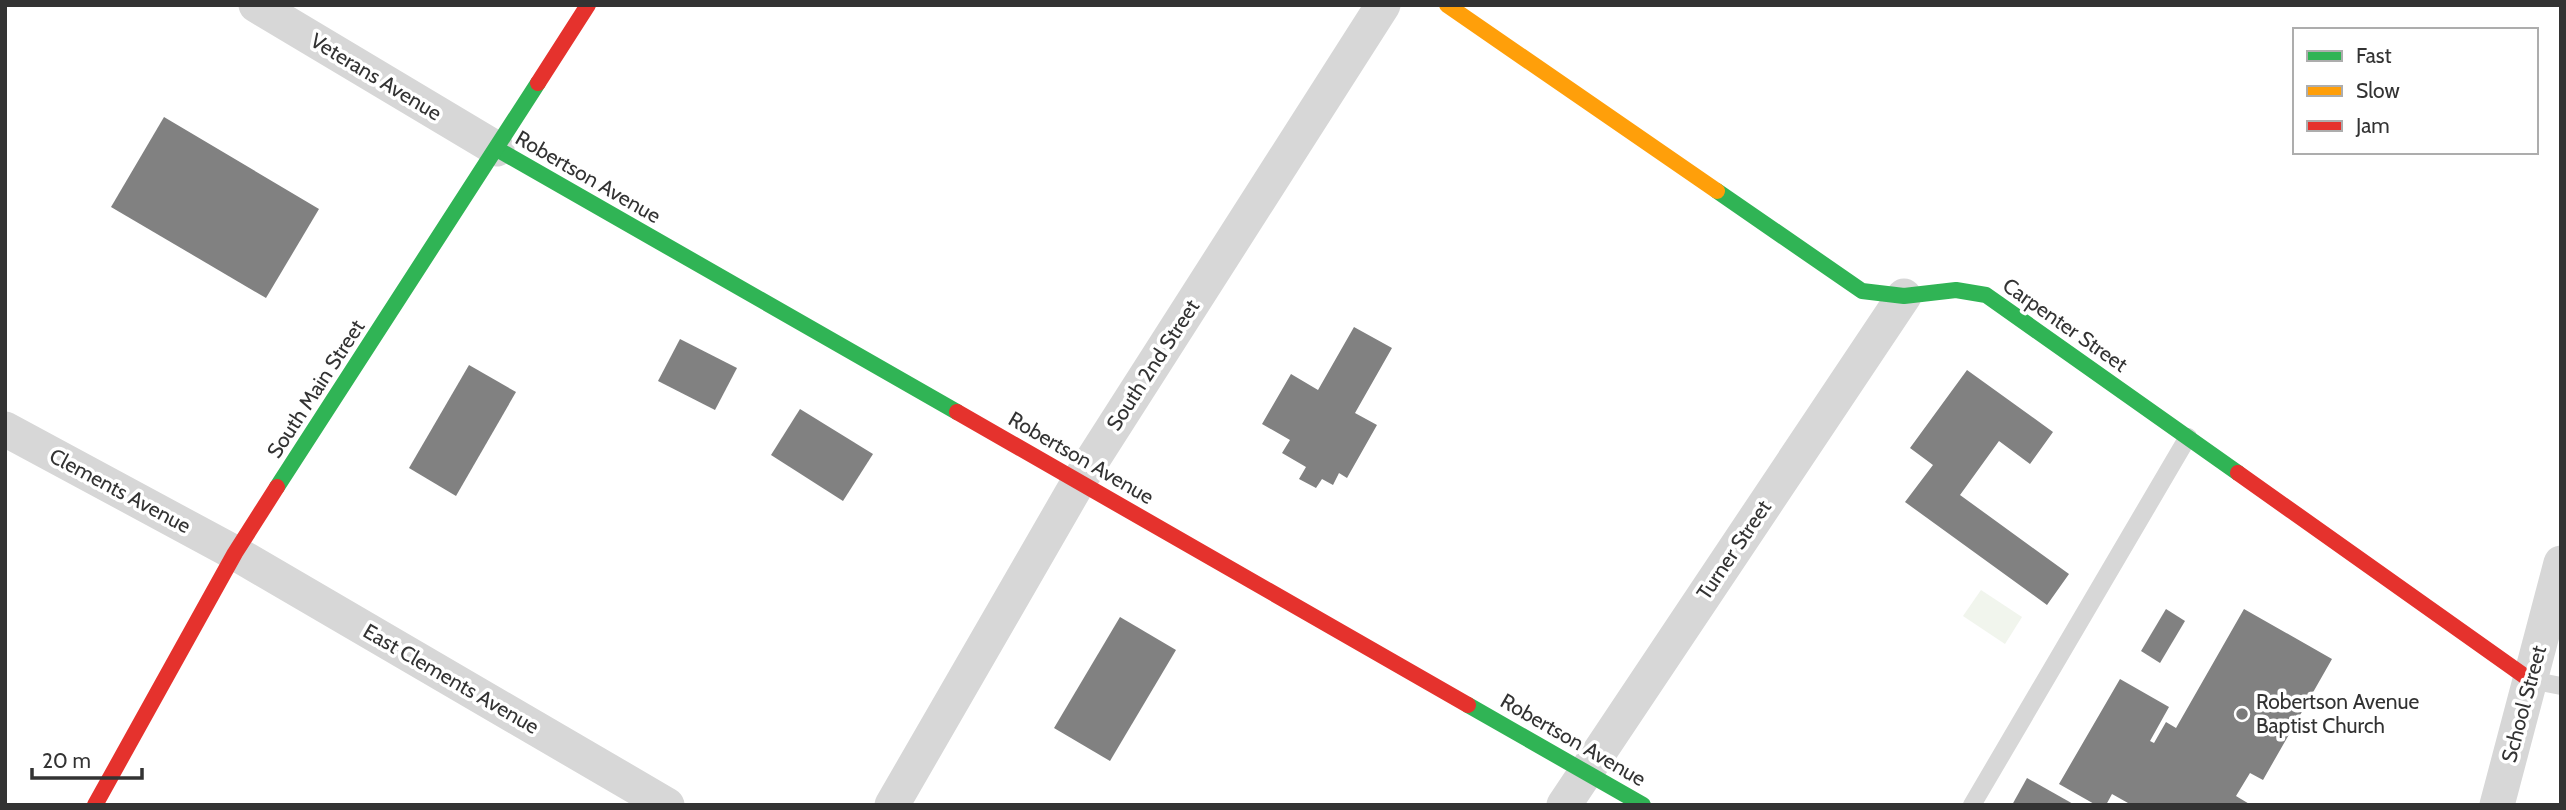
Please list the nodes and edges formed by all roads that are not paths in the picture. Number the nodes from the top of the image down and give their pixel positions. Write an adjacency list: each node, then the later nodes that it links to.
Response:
1 (256, 5): 5 (street, Veterans Avenue)
2 (588, 5): 5 (street, South Main Street)
3 (1383, 5): 9 (street, South 2nd Street)
4 (1447, 5): 6 (street, Carpenter Street)
5 (497, 149): 9 (street, Robertson Avenue); 10 (street, South Main Street)
6 (1904, 296): 8 (street, Carpenter Street); 13 (street, Turner Street)
7 (5, 429): 10 (street, Clements Avenue)
8 (2188, 437): 12 (street, Carpenter Street); 19 (lane)
9 (1079, 481): 13 (street, Robertson Avenue); 16 (street, South 2nd Street)
10 (235, 553): 14 (street, South Main Street); 15 (street, East Clements Avenue)
11 (2561, 563): 12 (street, School Street)
12 (2545, 683): 20 (street, School Street)
13 (1585, 772): 17 (street, Turner Street); 18 (street, Robertson Avenue)
14 (95, 805)
15 (667, 805)
16 (892, 805)
17 (1564, 805)
18 (1643, 805)
19 (1972, 805)
20 (2497, 805)

